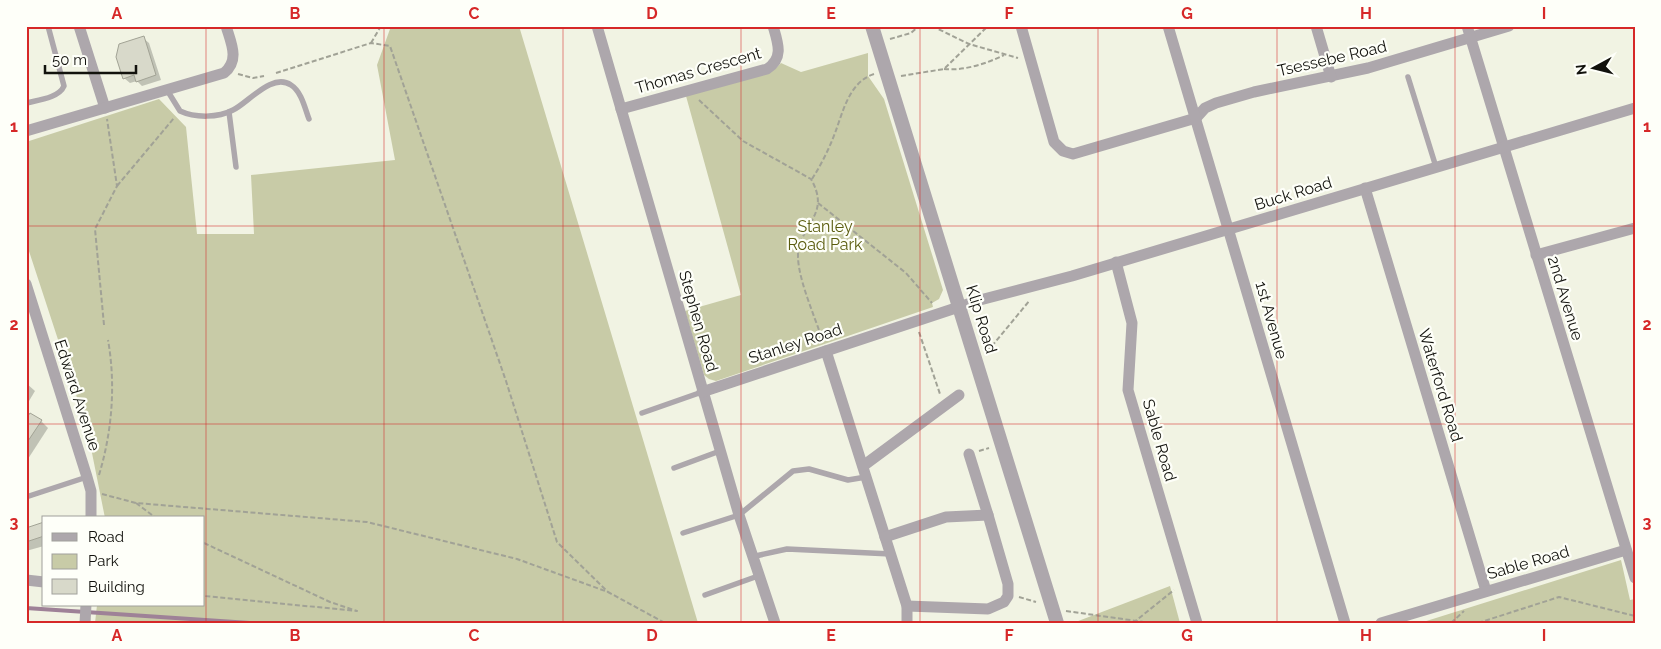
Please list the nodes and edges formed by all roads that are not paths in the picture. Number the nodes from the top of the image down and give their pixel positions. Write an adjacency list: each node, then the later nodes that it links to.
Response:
1 (48, 26): 15 (lane)
2 (79, 26): 16 (street)
3 (226, 26): 14 (street)
4 (597, 26): 18 (street, Stephen Road)
5 (773, 26): 18 (street, Thomas Crescent)
6 (872, 26): 32 (street, Klip Road)
7 (1021, 26): 20 (street)
8 (1168, 26): 20 (street, 1st Avenue)
9 (1316, 26): 12 (street)
10 (1509, 26): 11 (street, Tsessebe Road)
11 (1469, 32): 12 (street, Tsessebe Road); 23 (street, 2nd Avenue)
12 (1331, 77): 20 (street, Tsessebe Road)
13 (1408, 77): 25 (lane)
14 (167, 90): 16 (street); 19 (lane)
15 (26, 104)
16 (105, 108): 22 (street)
17 (1635, 108): 23 (street, Buck Road)
18 (621, 110): 34 (street, Stephen Road)
19 (229, 112): 21 (lane); 24 (lane)
20 (1196, 118): 28 (street, 1st Avenue)
21 (309, 119)
22 (26, 131)
23 (1502, 147): 25 (street, Buck Road); 29 (street, 2nd Avenue)
24 (236, 167)
25 (1436, 167): 26 (street, Buck Road)
26 (1365, 188): 28 (street, Buck Road); 55 (street, Waterford Road)
27 (1635, 228): 29 (street)
28 (1229, 229): 30 (street, Buck Road); 64 (street, 1st Avenue)
29 (1536, 255): 48 (street, 2nd Avenue)
30 (1116, 262): 32 (street, Buck Road); 63 (street, Sable Road)
31 (26, 284): 41 (street, Edward Avenue)
32 (960, 307): 33 (street, Stanley Road); 59 (street, Klip Road)
33 (825, 346): 34 (street, Stanley Road); 40 (street)
34 (702, 392): 36 (lane, Stanley Road); 37 (street, Stephen Road)
35 (959, 395): 40 (street)
36 (642, 413)
37 (720, 451): 39 (lane); 43 (street, Stephen Road)
38 (969, 454): 44 (street)
39 (674, 468)
40 (865, 471): 43 (lane); 47 (street)
41 (87, 477): 42 (lane); 45 (street, Edward Avenue)
42 (26, 497)
43 (739, 515): 46 (lane); 50 (street, Stephen Road)
44 (988, 515): 47 (street); 58 (street)
45 (91, 516)
46 (683, 533)
47 (885, 537): 49 (street)
48 (1626, 550): 52 (street, 2nd Avenue); 55 (street, Sable Road)
49 (891, 554): 50 (lane); 58 (street)
50 (752, 557): 51 (street, Stephen Road)
51 (758, 576): 56 (lane); 61 (street, Stephen Road)
52 (1635, 578)
53 (26, 580): 54 (street)
54 (42, 582)
55 (1486, 591): 65 (street, Sable Road)
56 (705, 595)
57 (86, 606): 60 (street)
58 (907, 606): 62 (street)
59 (1055, 616)
60 (85, 623)
61 (775, 623)
62 (907, 623)
63 (1197, 623)
64 (1345, 623)
65 (1381, 623)

